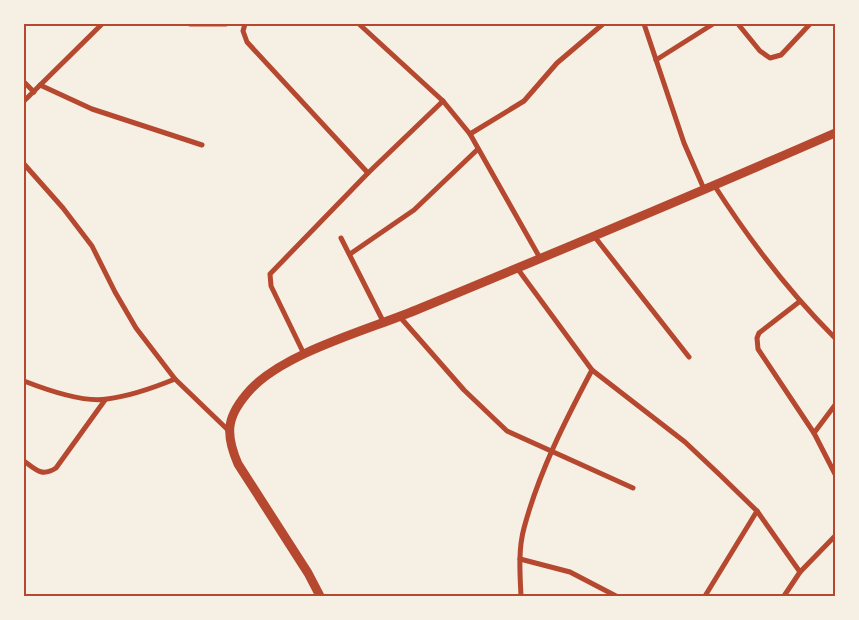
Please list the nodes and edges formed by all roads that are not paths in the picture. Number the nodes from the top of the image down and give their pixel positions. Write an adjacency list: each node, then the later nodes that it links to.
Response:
1 (102, 24): 13 (street)
2 (190, 24): 3 (street)
3 (226, 24)
4 (245, 24): 22 (street)
5 (359, 24): 16 (street)
6 (603, 24): 18 (street)
7 (644, 24): 11 (street)
8 (713, 24): 11 (street)
9 (738, 24): 10 (street)
10 (810, 24)
11 (656, 60): 24 (street)
12 (24, 82): 14 (street)
13 (40, 85): 14 (street); 19 (street)
14 (34, 92): 15 (street)
15 (24, 101)
16 (443, 101): 18 (street); 22 (street)
17 (835, 133): 23 (street)
18 (470, 134): 20 (street)
19 (202, 146)
20 (478, 149): 27 (street); 28 (street)
21 (24, 164): 37 (street)
22 (368, 174): 34 (street)
23 (714, 185): 24 (street); 30 (street)
24 (704, 189): 25 (street)
25 (594, 236): 28 (street); 35 (street)
26 (341, 238): 27 (street)
27 (350, 254): 32 (street)
28 (540, 258): 29 (street)
29 (517, 268): 31 (street); 36 (street)
30 (799, 302): 33 (street); 42 (street)
31 (400, 317): 32 (street); 43 (street)
32 (385, 323): 34 (street)
33 (835, 338)
34 (304, 354): 41 (street)
35 (689, 357)
36 (592, 370): 43 (street); 47 (street)
37 (175, 379): 39 (street); 41 (street)
38 (24, 381): 39 (street)
39 (105, 400): 44 (street)
40 (835, 405): 42 (street)
41 (228, 430): 51 (street)
42 (814, 433): 45 (street)
43 (551, 451): 46 (street); 49 (street)
44 (24, 461)
45 (835, 474)
46 (633, 488)
47 (757, 511): 50 (street); 54 (street)
48 (835, 536): 50 (street)
49 (520, 559): 52 (street); 53 (street)
50 (800, 572): 55 (street)
51 (320, 596)
52 (521, 596)
53 (616, 596)
54 (705, 596)
55 (784, 596)

